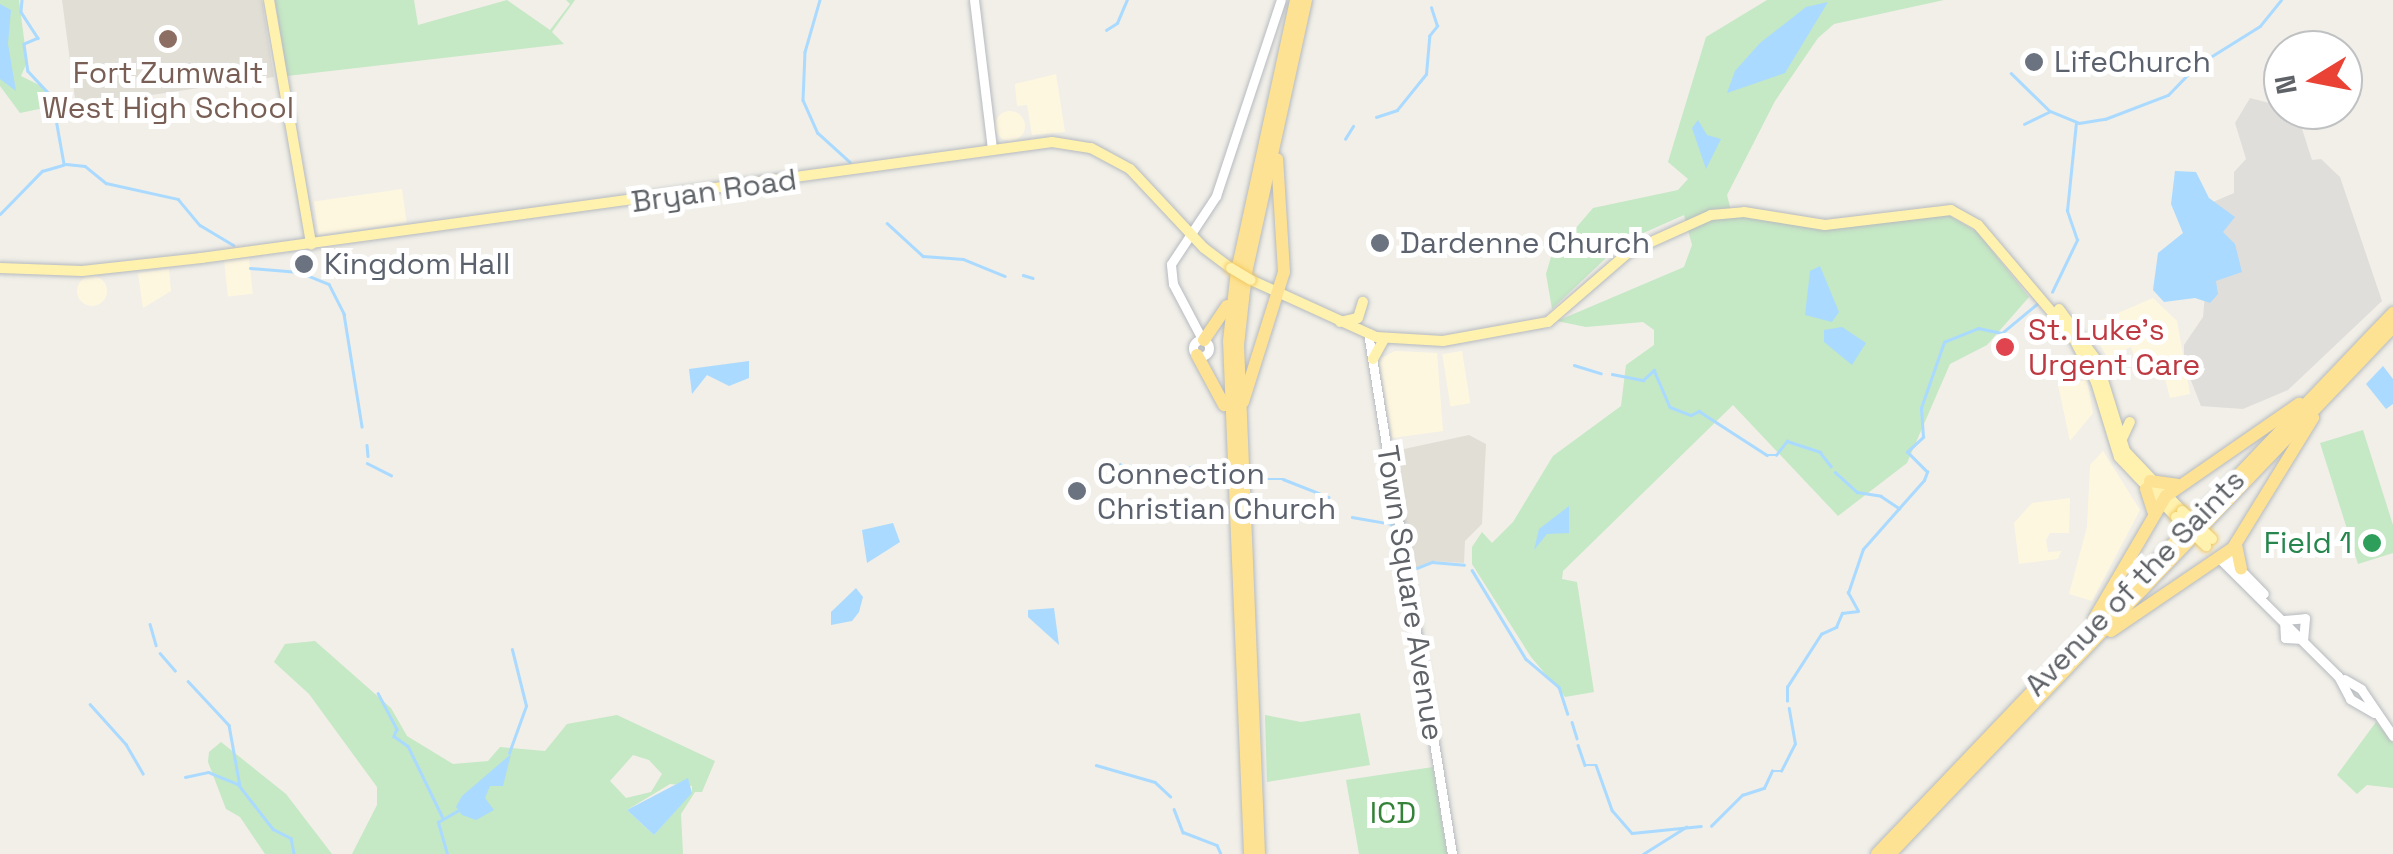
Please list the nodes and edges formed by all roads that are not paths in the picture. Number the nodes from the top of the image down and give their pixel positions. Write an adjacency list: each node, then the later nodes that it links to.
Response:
1 (268, 0): 8 (main road)
2 (974, 0): 7 (main road)
3 (1281, 0): 9 (main road)
4 (1296, 0): 12 (highway)
5 (1306, 0): 6 (highway)
6 (1279, 121): 14 (highway); 26 (highway)
7 (992, 150): 9 (main road, Bryan Road); 10 (main road, Bryan Road)
8 (308, 226): 10 (main road); 11 (main road)
9 (1190, 232): 14 (main road, Bryan Road, bridge); 21 (main road)
10 (327, 242): 11 (main road, Bryan Road)
11 (311, 244): 13 (main road, Bryan Road)
12 (1240, 255): 21 (highway); 26 (highway)
13 (0, 268)
14 (1280, 294): 17 (main road, Bryan Road); 26 (highway)
15 (1363, 302): 17 (main road)
16 (2393, 313): 24 (highway, Avenue of the Saints)
17 (1339, 322): 19 (main road, Bryan Road)
18 (2393, 327): 23 (highway, Avenue of the Saints)
19 (1368, 333): 20 (main road, Bryan Road); 22 (main road, Town Square Avenue); 25 (main road)
20 (1384, 339): 22 (main road); 25 (main road, Bryan Road)
21 (1199, 345): 26 (highway)
22 (1373, 360): 40 (main road, Town Square Avenue)
23 (2361, 360): 31 (highway); 35 (highway, Avenue of the Saints)
24 (2338, 371): 28 (highway); 35 (highway, Avenue of the Saints)
25 (2107, 404): 27 (main road); 27 (main road); 27 (main road)
26 (1235, 435): 37 (highway)
27 (2116, 442): 29 (main road)
28 (2180, 484): 29 (highway); 30 (highway)
29 (2148, 485): 30 (highway); 30 (main road)
30 (2160, 503): 32 (main road, bridge); 35 (highway)
31 (2236, 543): 32 (highway); 32 (highway)
32 (2229, 563): 33 (main road); 35 (highway)
33 (2281, 616): 34 (main road); 34 (main road)
34 (2303, 640): 36 (main road)
35 (2061, 668): 41 (highway, Avenue of the Saints); 42 (highway, Avenue of the Saints)
36 (2393, 736)
37 (1251, 790): 38 (highway); 39 (highway)
38 (1250, 854)
39 (1259, 854)
40 (1452, 854)
41 (1877, 854)
42 (1890, 854)

